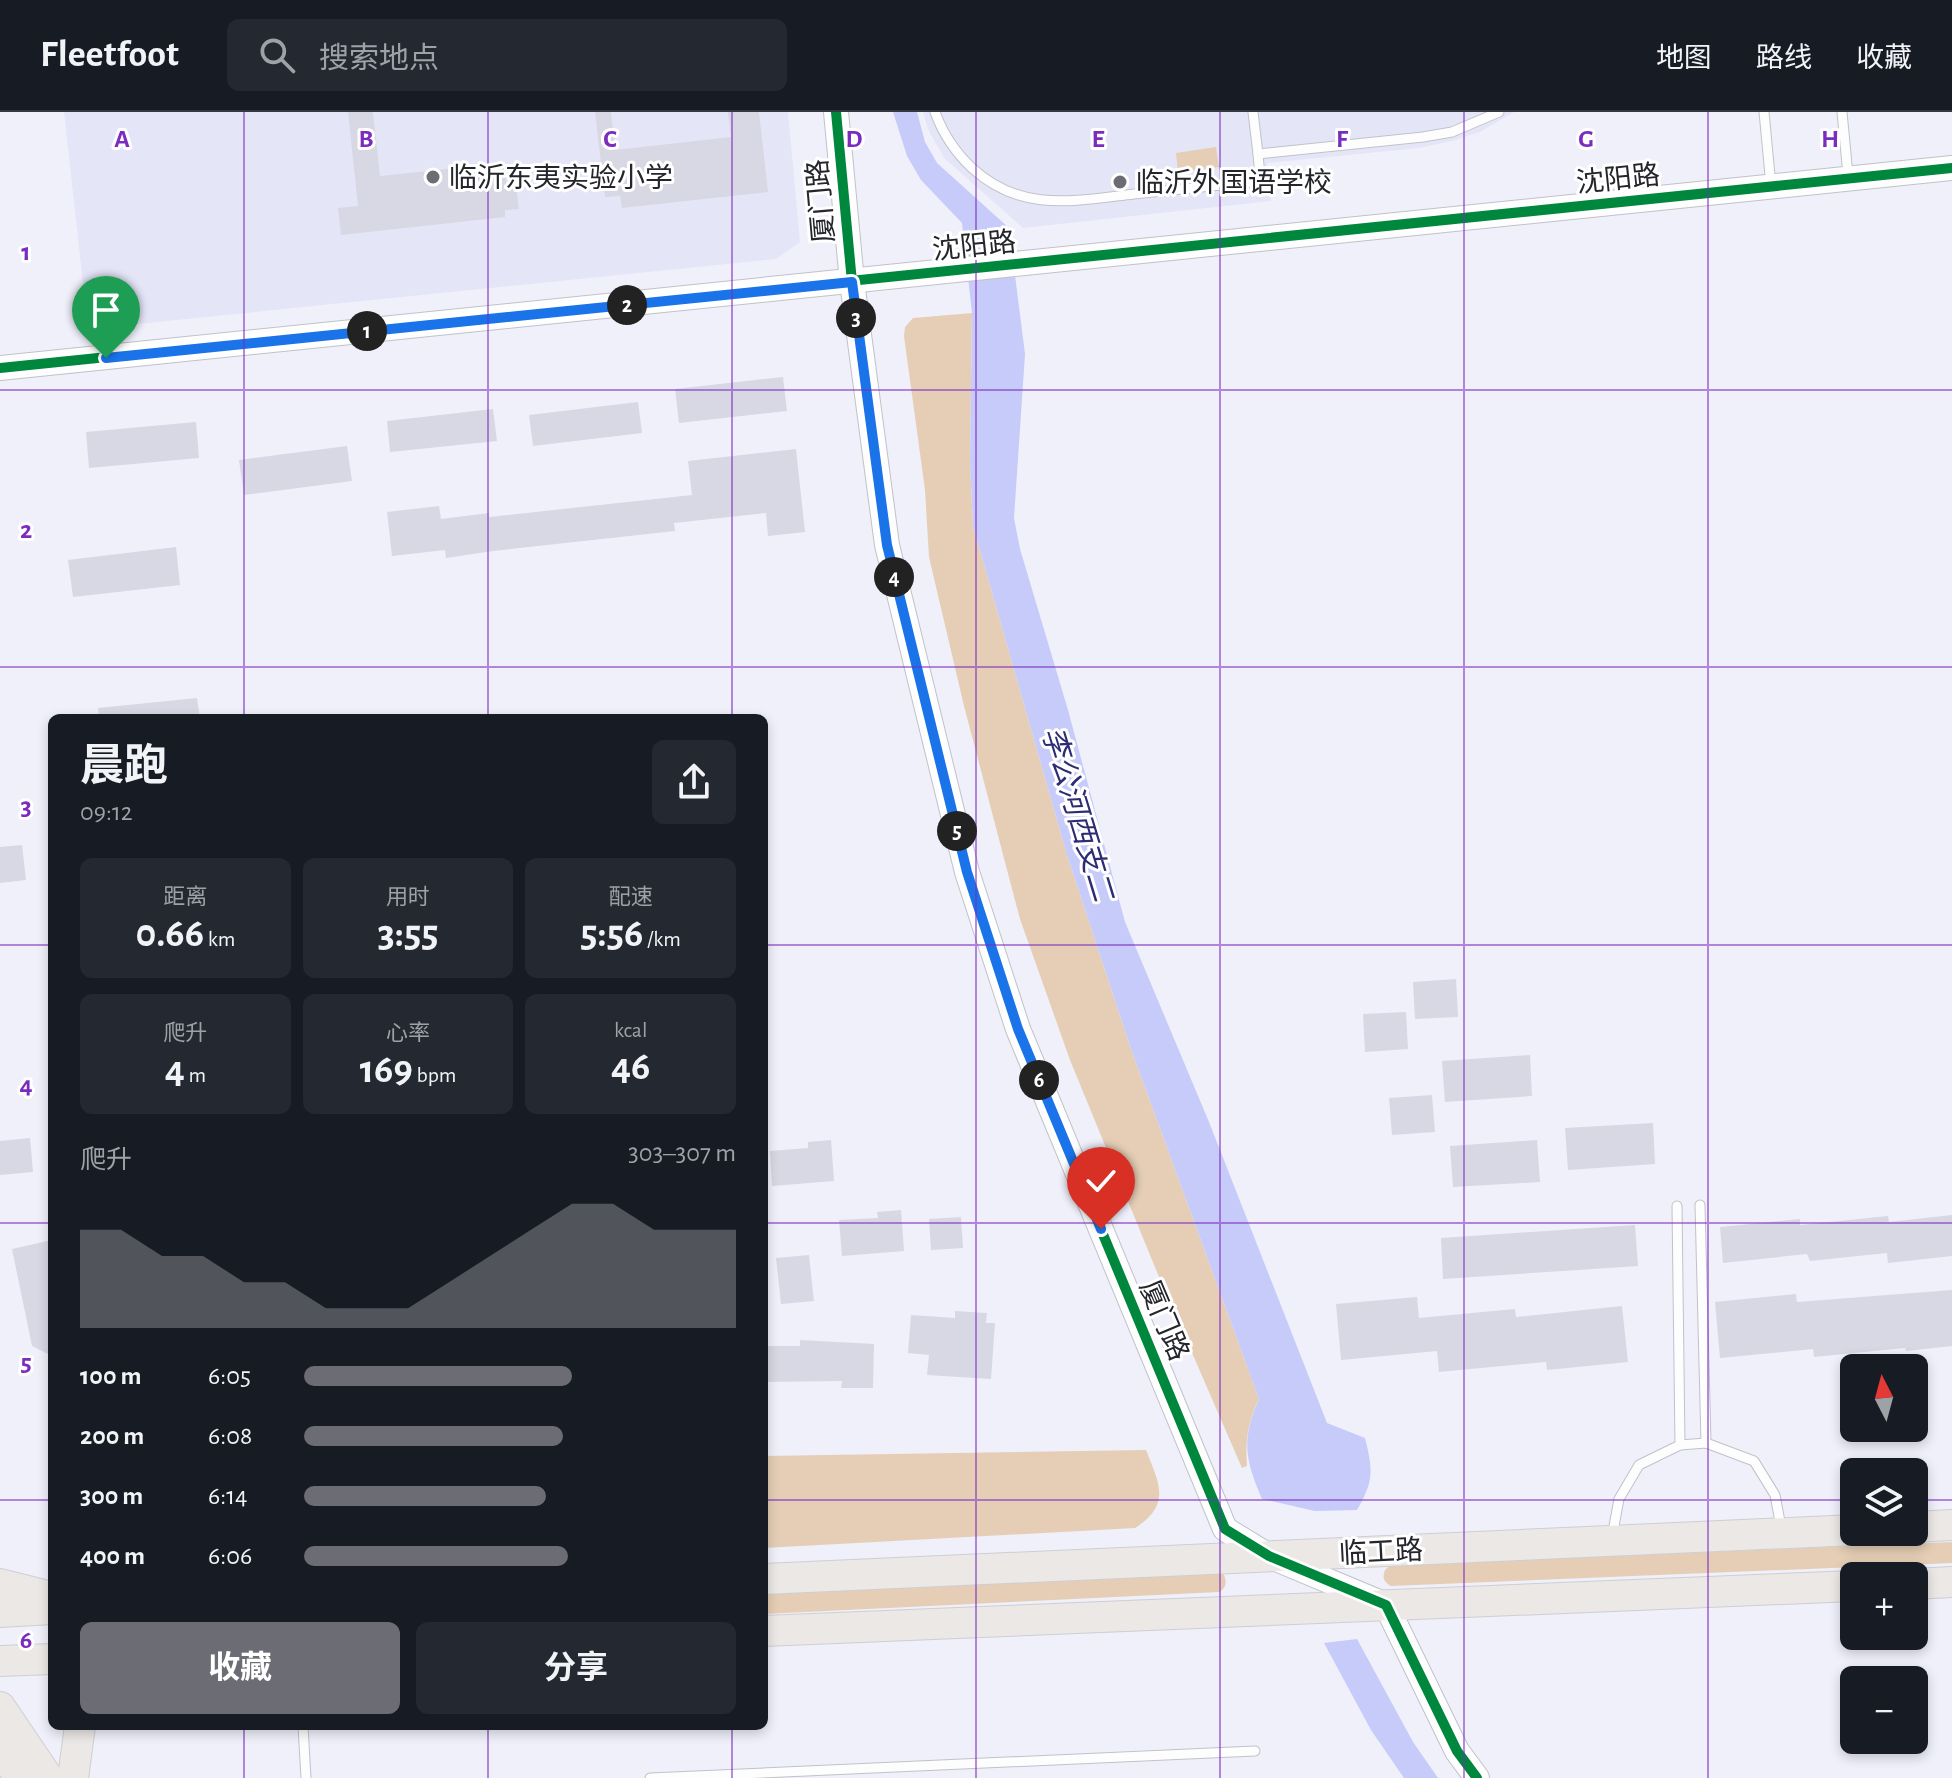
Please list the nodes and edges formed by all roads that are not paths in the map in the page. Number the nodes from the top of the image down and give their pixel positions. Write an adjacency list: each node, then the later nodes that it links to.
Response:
1 (836, 112): 11 (street, 厦门路)
2 (935, 112): 7 (lane)
3 (1253, 112): 7 (lane)
4 (1499, 112): 7 (lane)
5 (1764, 112): 10 (lane)
6 (1842, 112): 9 (lane)
7 (1258, 154)
8 (1952, 168): 9 (street, 沈阳路)
9 (1848, 179): 10 (street, 沈阳路)
10 (1771, 186): 11 (street, 沈阳路)
11 (852, 282): 12 (street, 沈阳路); 22 (street, 厦门路)
12 (0, 368)
13 (1700, 1205): 15 (lane)
14 (1677, 1206): 16 (lane)
15 (1706, 1443): 16 (lane); 20 (lane)
16 (1680, 1445): 21 (lane)
17 (1952, 1525): 18 (main road)
18 (1928, 1526)
19 (1840, 1531): 20 (main road, 临工路)
20 (1782, 1533): 21 (main road, 临工路)
21 (1612, 1540): 22 (main road, 临工路)
22 (1269, 1556): 23 (main road, 临工路); 29 (street, 厦门路)
23 (768, 1579)
24 (1952, 1582): 25 (main road)
25 (1928, 1583)
26 (0, 1584): 28 (main road)
27 (1840, 1587): 29 (main road, 临工路)
28 (48, 1596)
29 (1386, 1605): 32 (main road, 临工路); 45 (street)
30 (48, 1609): 31 (main road)
31 (0, 1612)
32 (768, 1631)
33 (48, 1659): 34 (main road)
34 (0, 1661)
35 (0, 1707): 41 (main road)
36 (79, 1730): 42 (main road)
37 (303, 1730): 43 (lane)
38 (0, 1748): 40 (main road)
39 (1255, 1751): 44 (lane)
40 (20, 1778)
41 (48, 1778)
42 (73, 1778)
43 (306, 1778)
44 (650, 1778)
45 (1477, 1778)

